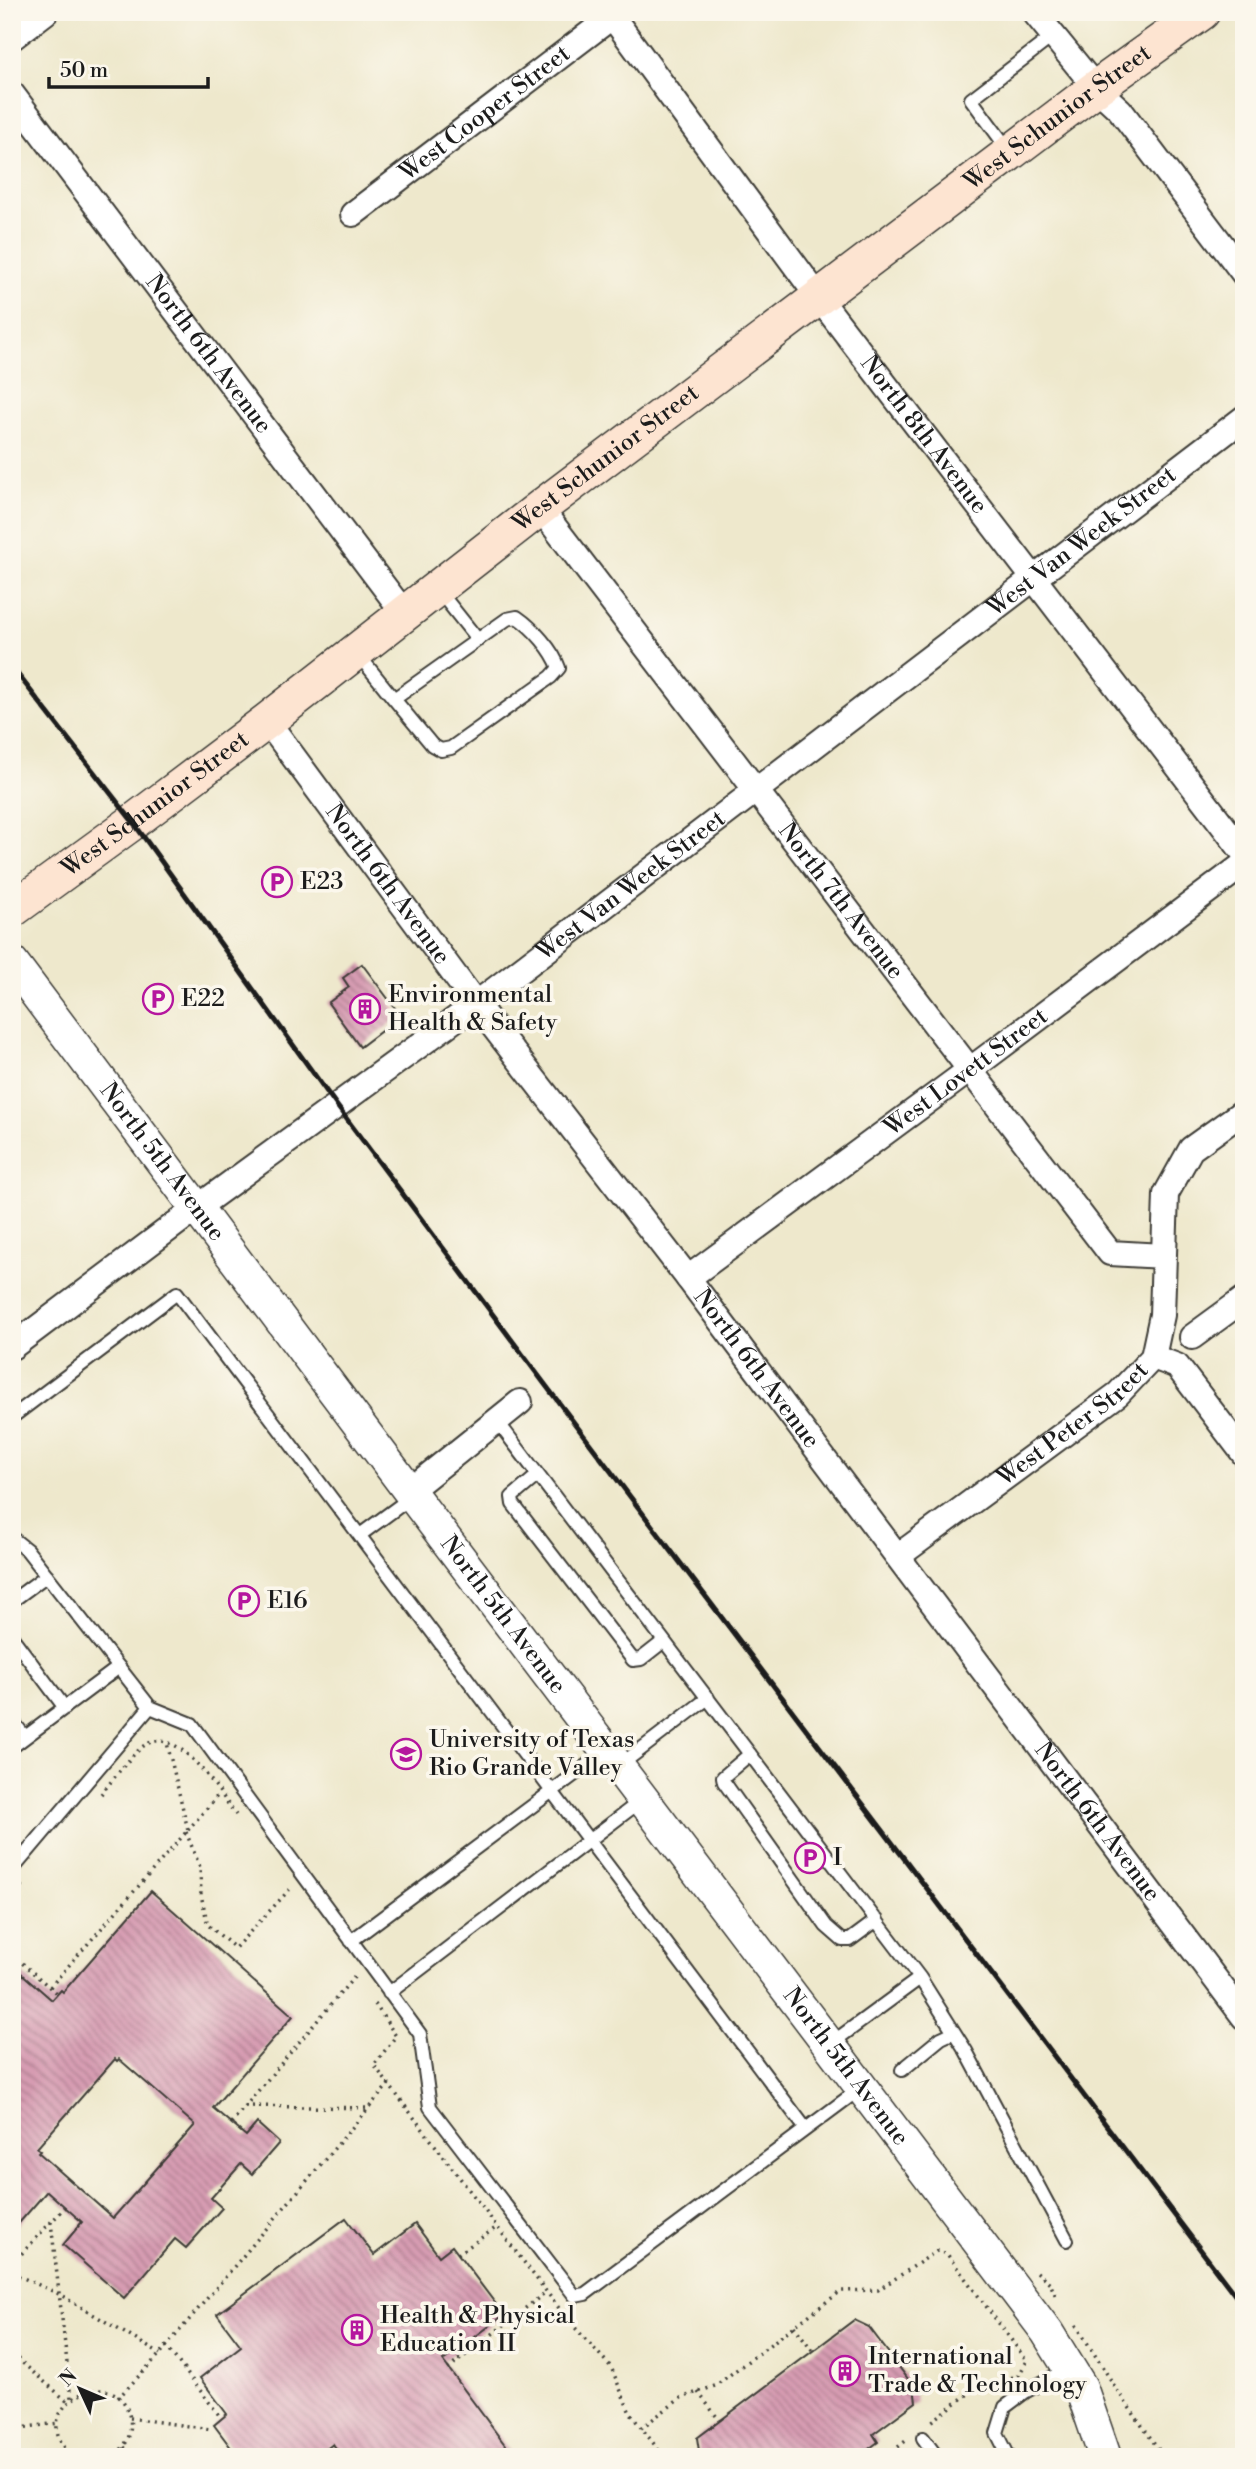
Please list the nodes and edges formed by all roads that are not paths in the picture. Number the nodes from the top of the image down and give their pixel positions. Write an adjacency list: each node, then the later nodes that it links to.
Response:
1 (46, 12): 6 (street)
2 (1034, 12): 5 (street)
3 (1202, 12): 7 (main road, West Schunior Street)
4 (613, 14): 10 (street, West Cooper Street); 12 (street, North 8th Avenue)
5 (1053, 36): 7 (street); 9 (lane)
6 (12, 38)
7 (1096, 88): 9 (main road, West Schunior Street); 11 (street)
8 (12, 94): 17 (street, North 6th Avenue)
9 (1010, 153): 12 (main road, West Schunior Street)
10 (353, 214)
11 (1244, 274)
12 (819, 298): 14 (main road, West Schunior Street); 15 (street, North 8th Avenue)
13 (1244, 418): 15 (street, West Van Week Street)
14 (540, 509): 16 (main road, West Schunior Street); 22 (street, North 7th Avenue)
15 (1034, 578): 22 (street, West Van Week Street); 23 (street, North 8th Avenue)
16 (436, 588): 17 (main road, West Schunior Street); 18 (lane)
17 (404, 613): 19 (main road, West Schunior Street)
18 (478, 640): 20 (lane); 20 (lane)
19 (357, 653): 20 (lane); 21 (main road, West Schunior Street)
20 (394, 699)
21 (267, 721): 25 (main road, West Schunior Street); 27 (street, North 6th Avenue)
22 (754, 790): 27 (street, West Van Week Street); 28 (street, North 7th Avenue)
23 (1244, 853)
24 (1244, 864): 28 (street, West Lovett Street)
25 (12, 910)
26 (12, 962): 30 (street, North 5th Avenue)
27 (476, 1004): 30 (street, West Van Week Street); 32 (street, North 6th Avenue)
28 (971, 1069): 31 (street, North 7th Avenue); 32 (street, West Lovett Street)
29 (1244, 1111): 31 (street, West Peter Street)
30 (198, 1207): 35 (street, West Van Week Street); 42 (street, North 5th Avenue)
31 (1163, 1256): 36 (street, West Peter Street)
32 (688, 1278): 45 (street, North 6th Avenue)
33 (1244, 1299): 34 (street)
34 (1192, 1337)
35 (12, 1347)
36 (1153, 1357): 40 (street); 45 (street, West Peter Street)
37 (520, 1402): 39 (street)
38 (12, 1417): 43 (lane)
39 (497, 1421): 41 (lane); 42 (street)
40 (1244, 1454)
41 (538, 1475): 49 (lane); 49 (lane)
42 (411, 1493): 43 (lane); 58 (street, North 5th Avenue)
43 (360, 1535): 59 (lane)
44 (12, 1538): 46 (lane)
45 (898, 1556): 67 (street, North 6th Avenue)
46 (47, 1575): 47 (lane); 50 (lane)
47 (12, 1601)
48 (12, 1637): 53 (lane)
49 (664, 1641): 51 (lane)
50 (119, 1667): 52 (lane); 53 (lane)
51 (708, 1698): 57 (lane); 58 (lane)
52 (150, 1707): 62 (lane); 64 (lane)
53 (65, 1708): 55 (lane)
54 (12, 1720): 55 (lane)
55 (25, 1737): 56 (lane)
56 (12, 1747)
57 (750, 1754): 63 (lane); 63 (lane)
58 (612, 1759): 59 (lane); 60 (street, North 5th Avenue)
59 (553, 1791): 61 (lane); 64 (lane)
60 (643, 1799): 61 (lane); 69 (street, North 5th Avenue)
61 (590, 1840): 66 (lane); 72 (lane)
62 (12, 1870)
63 (877, 1920): 65 (lane)
64 (351, 1941): 66 (lane)
65 (920, 1978): 68 (lane); 69 (lane)
66 (389, 1993): 72 (lane)
67 (1244, 2017)
68 (954, 2032): 70 (lane); 73 (lane)
69 (829, 2045): 71 (street, North 5th Avenue)
70 (902, 2070)
71 (861, 2088): 72 (lane); 74 (street, North 5th Avenue)
72 (806, 2129)
73 (1068, 2239)
74 (1069, 2368): 77 (lane); 78 (street, North 5th Avenue)
75 (925, 2432): 76 (lane)
76 (937, 2457)
77 (1009, 2457)
78 (1105, 2457)

